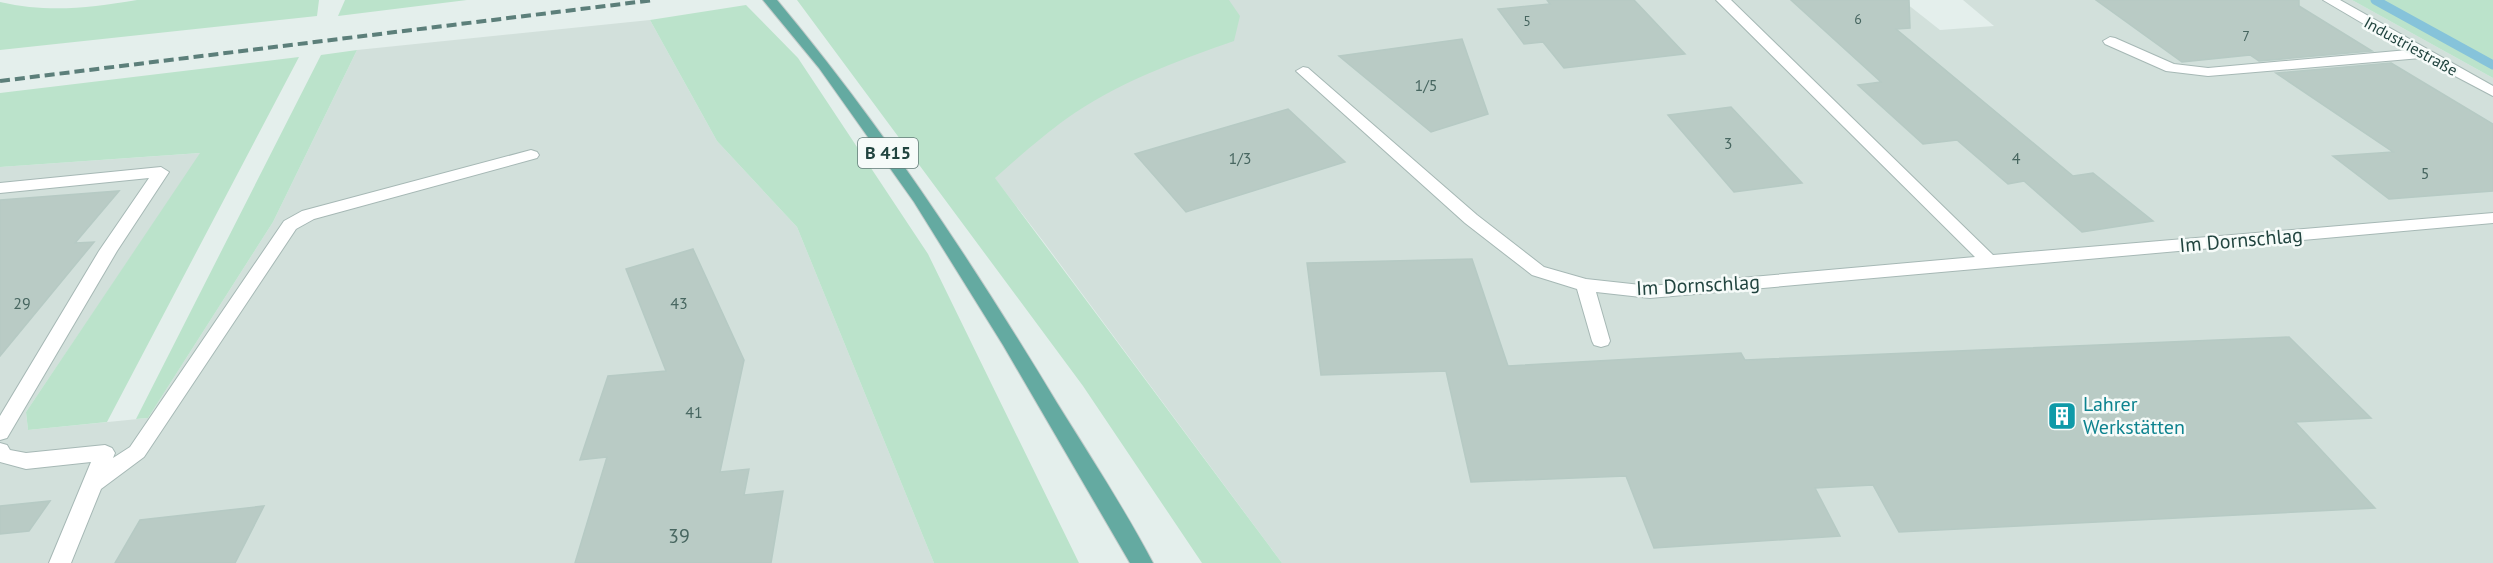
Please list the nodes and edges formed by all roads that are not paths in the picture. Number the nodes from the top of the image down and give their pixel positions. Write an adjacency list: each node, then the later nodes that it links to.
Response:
1 (770, 0): 18 (main road, B 415)
2 (1723, 0): 11 (street)
3 (2330, 0): 5 (street, Industriestraße)
4 (2110, 42): 5 (street)
5 (2424, 53): 7 (street, Industriestraße)
6 (1303, 71): 12 (street, Im Dornschlag)
7 (2493, 92)
8 (531, 155): 16 (street)
9 (0, 188): 14 (street)
10 (2493, 218): 11 (street, Im Dornschlag)
11 (1989, 261): 12 (street, Im Dornschlag)
12 (1585, 285): 13 (street)
13 (1601, 341)
14 (0, 433)
15 (0, 450): 16 (street)
16 (94, 483): 17 (street)
17 (60, 563)
18 (1142, 563)

